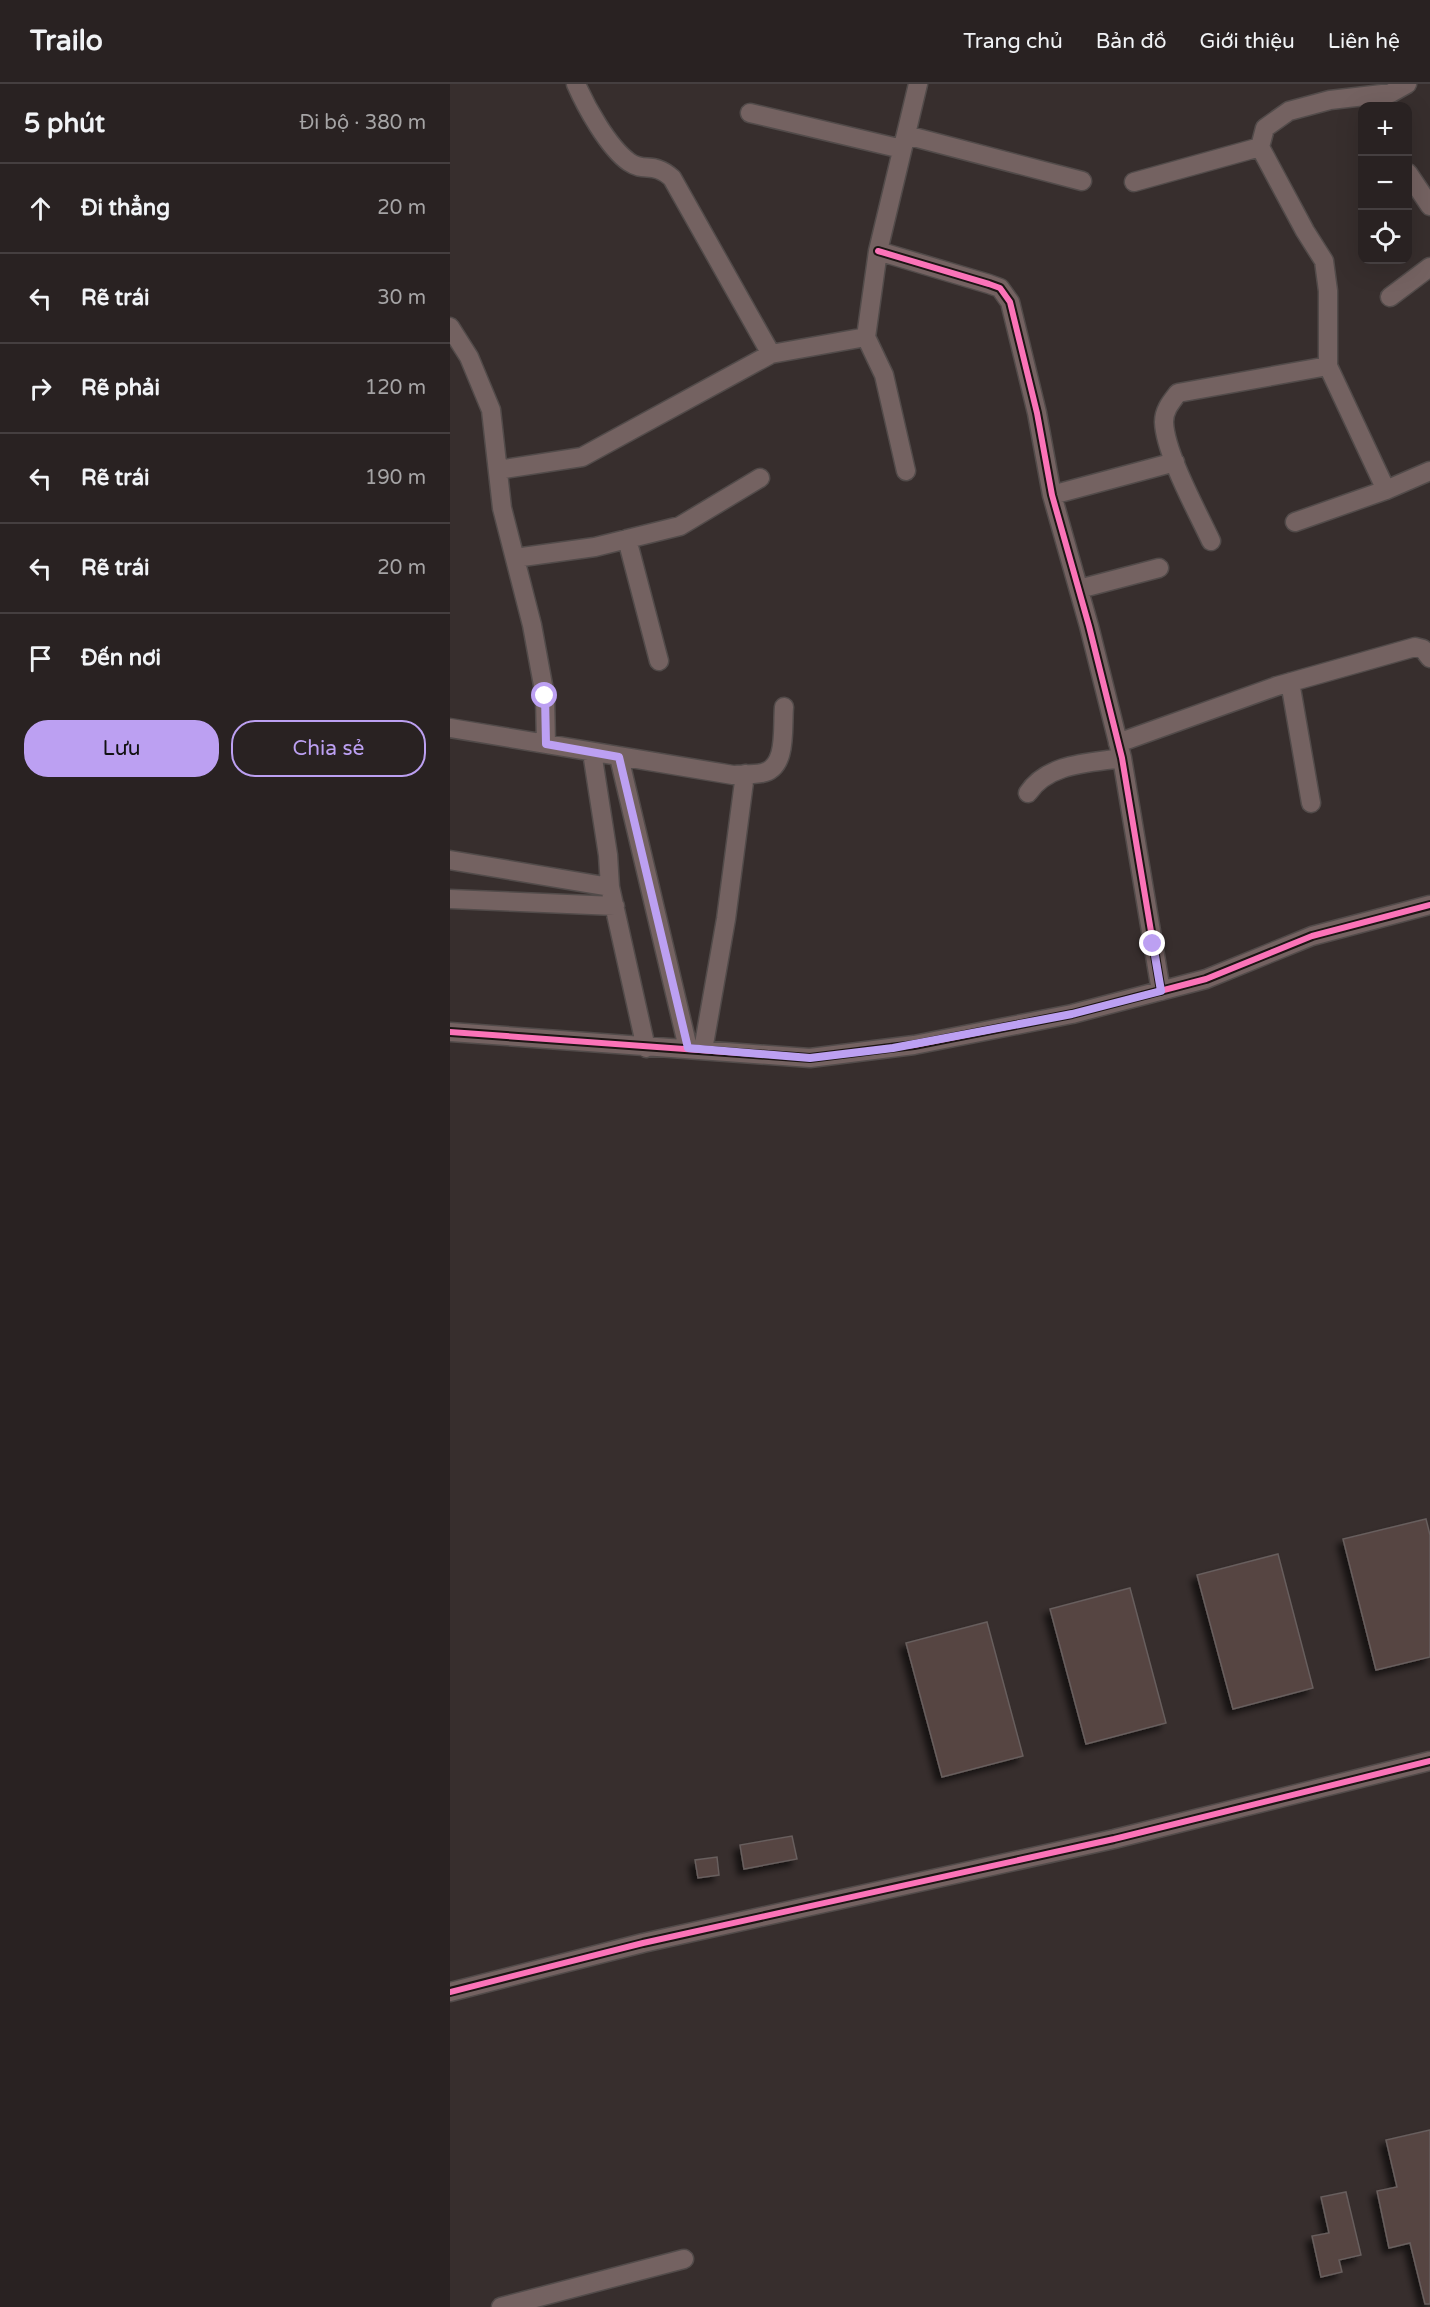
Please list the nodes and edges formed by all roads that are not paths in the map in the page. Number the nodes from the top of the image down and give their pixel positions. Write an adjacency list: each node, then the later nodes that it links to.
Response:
1 (576, 84): 17 (street)
2 (918, 84): 6 (street)
3 (1407, 84): 4 (street)
4 (1363, 101): 7 (street)
5 (750, 113): 6 (street)
6 (904, 142): 8 (street); 12 (street)
7 (1260, 147): 10 (street); 18 (street)
8 (1082, 180)
9 (1412, 180): 11 (street)
10 (1134, 182)
11 (1430, 206)
12 (878, 251): 16 (street); 25 (street)
13 (1430, 267): 14 (street)
14 (1390, 297)
15 (450, 327): 20 (street)
16 (866, 337): 17 (street); 21 (street)
17 (771, 354): 20 (street)
18 (1329, 366): 19 (street); 24 (street)
19 (1175, 462): 25 (street); 28 (street)
20 (498, 470): 29 (street)
21 (906, 471)
22 (1430, 471): 24 (street)
23 (760, 478): 27 (street)
24 (1386, 490): 26 (street)
25 (1052, 495): 31 (street)
26 (1294, 522)
27 (627, 539): 29 (street); 33 (street)
28 (1211, 541)
29 (515, 558): 37 (street)
30 (1159, 568): 31 (street)
31 (1079, 590): 38 (street)
32 (1430, 658): 34 (street)
33 (659, 661)
34 (1290, 682): 38 (street); 43 (street)
35 (784, 706): 41 (street)
36 (450, 728): 37 (street)
37 (546, 744): 39 (street)
38 (1120, 751): 42 (street); 49 (street)
39 (592, 752): 40 (street); 45 (street)
40 (619, 757): 41 (street); 52 (street)
41 (746, 774): 52 (street)
42 (1028, 793)
43 (1311, 803)
44 (450, 860): 45 (street)
45 (610, 887): 48 (street)
46 (450, 899): 48 (street)
47 (1430, 905): 49 (street)
48 (615, 906): 51 (street)
49 (1161, 991): 52 (street)
50 (450, 1032): 51 (street)
51 (646, 1048): 52 (street)
52 (695, 1049)
53 (1430, 1761): 54 (street)
54 (450, 1992)
55 (684, 2259): 56 (street)
56 (501, 2307)

